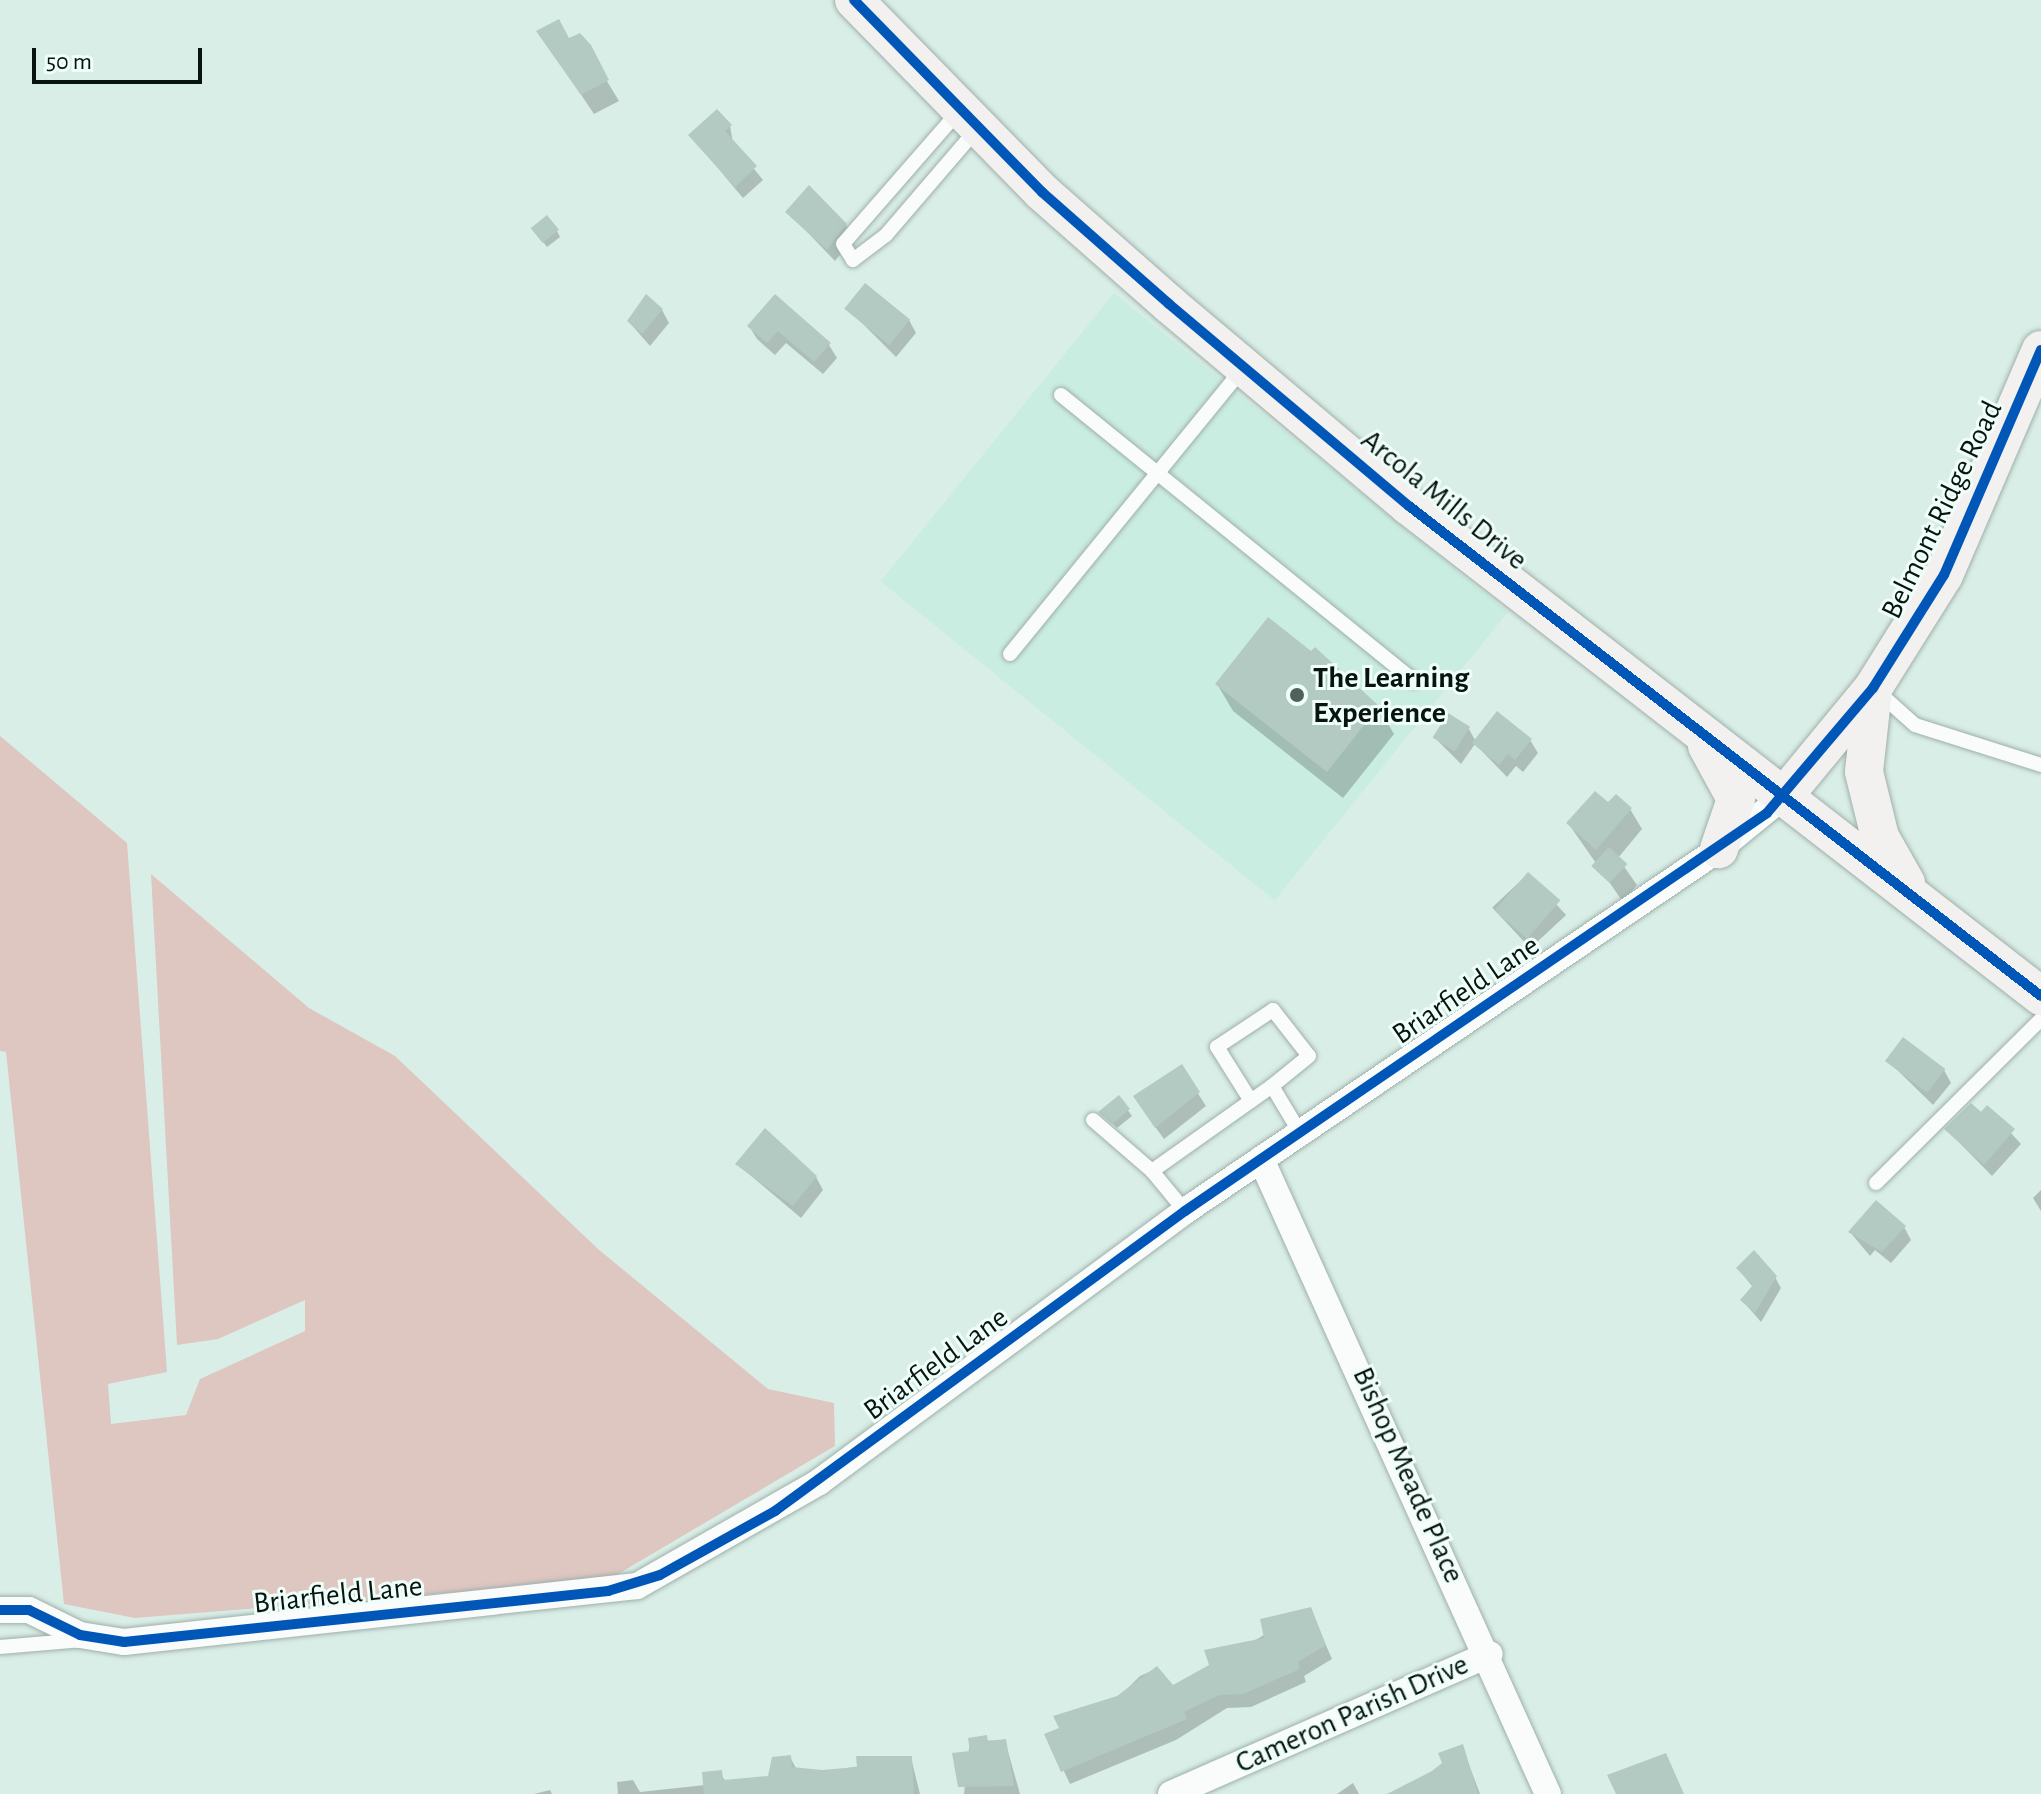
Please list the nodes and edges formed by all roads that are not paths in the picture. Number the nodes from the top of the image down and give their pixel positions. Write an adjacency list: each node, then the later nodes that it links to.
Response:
1 (854, 0): 2 (street, Arcola Mills Drive)
2 (969, 120): 2 (lane); 4 (street, Arcola Mills Drive)
3 (2041, 350): 9 (street, Belmont Ridge Road)
4 (1244, 367): 6 (lane); 10 (street, Arcola Mills Drive)
5 (1061, 395): 6 (lane)
6 (1157, 474): 7 (lane); 8 (lane)
7 (1010, 654)
8 (1414, 681)
9 (1873, 688): 11 (lane); 12 (street, Belmont Ridge Road); 14 (street)
10 (1694, 727): 12 (street, Arcola Mills Drive); 13 (street)
11 (2041, 765)
12 (1784, 796): 13 (street, Briarfield Lane); 14 (street, Arcola Mills Drive)
13 (1719, 849): 20 (street, Briarfield Lane)
14 (1914, 895): 15 (street, Arcola Mills Drive)
15 (2041, 996)
16 (2041, 1019): 23 (lane)
17 (1272, 1086): 18 (lane); 18 (lane); 20 (lane)
18 (1251, 1101): 22 (lane)
19 (1093, 1120): 22 (lane)
20 (1299, 1131): 21 (street, Briarfield Lane)
21 (1261, 1159): 24 (street, Briarfield Lane); 28 (street, Bishop Meade Place)
22 (1152, 1171): 24 (lane)
23 (1876, 1183)
24 (1185, 1211): 26 (street, Briarfield Lane)
25 (0, 1610): 26 (street, Briarfield Lane)
26 (95, 1639): 27 (lane)
27 (0, 1647)
28 (1490, 1654): 29 (street, Cameron Parish Drive); 30 (street, Bishop Meade Place)
29 (1171, 1794)
30 (1548, 1794)

